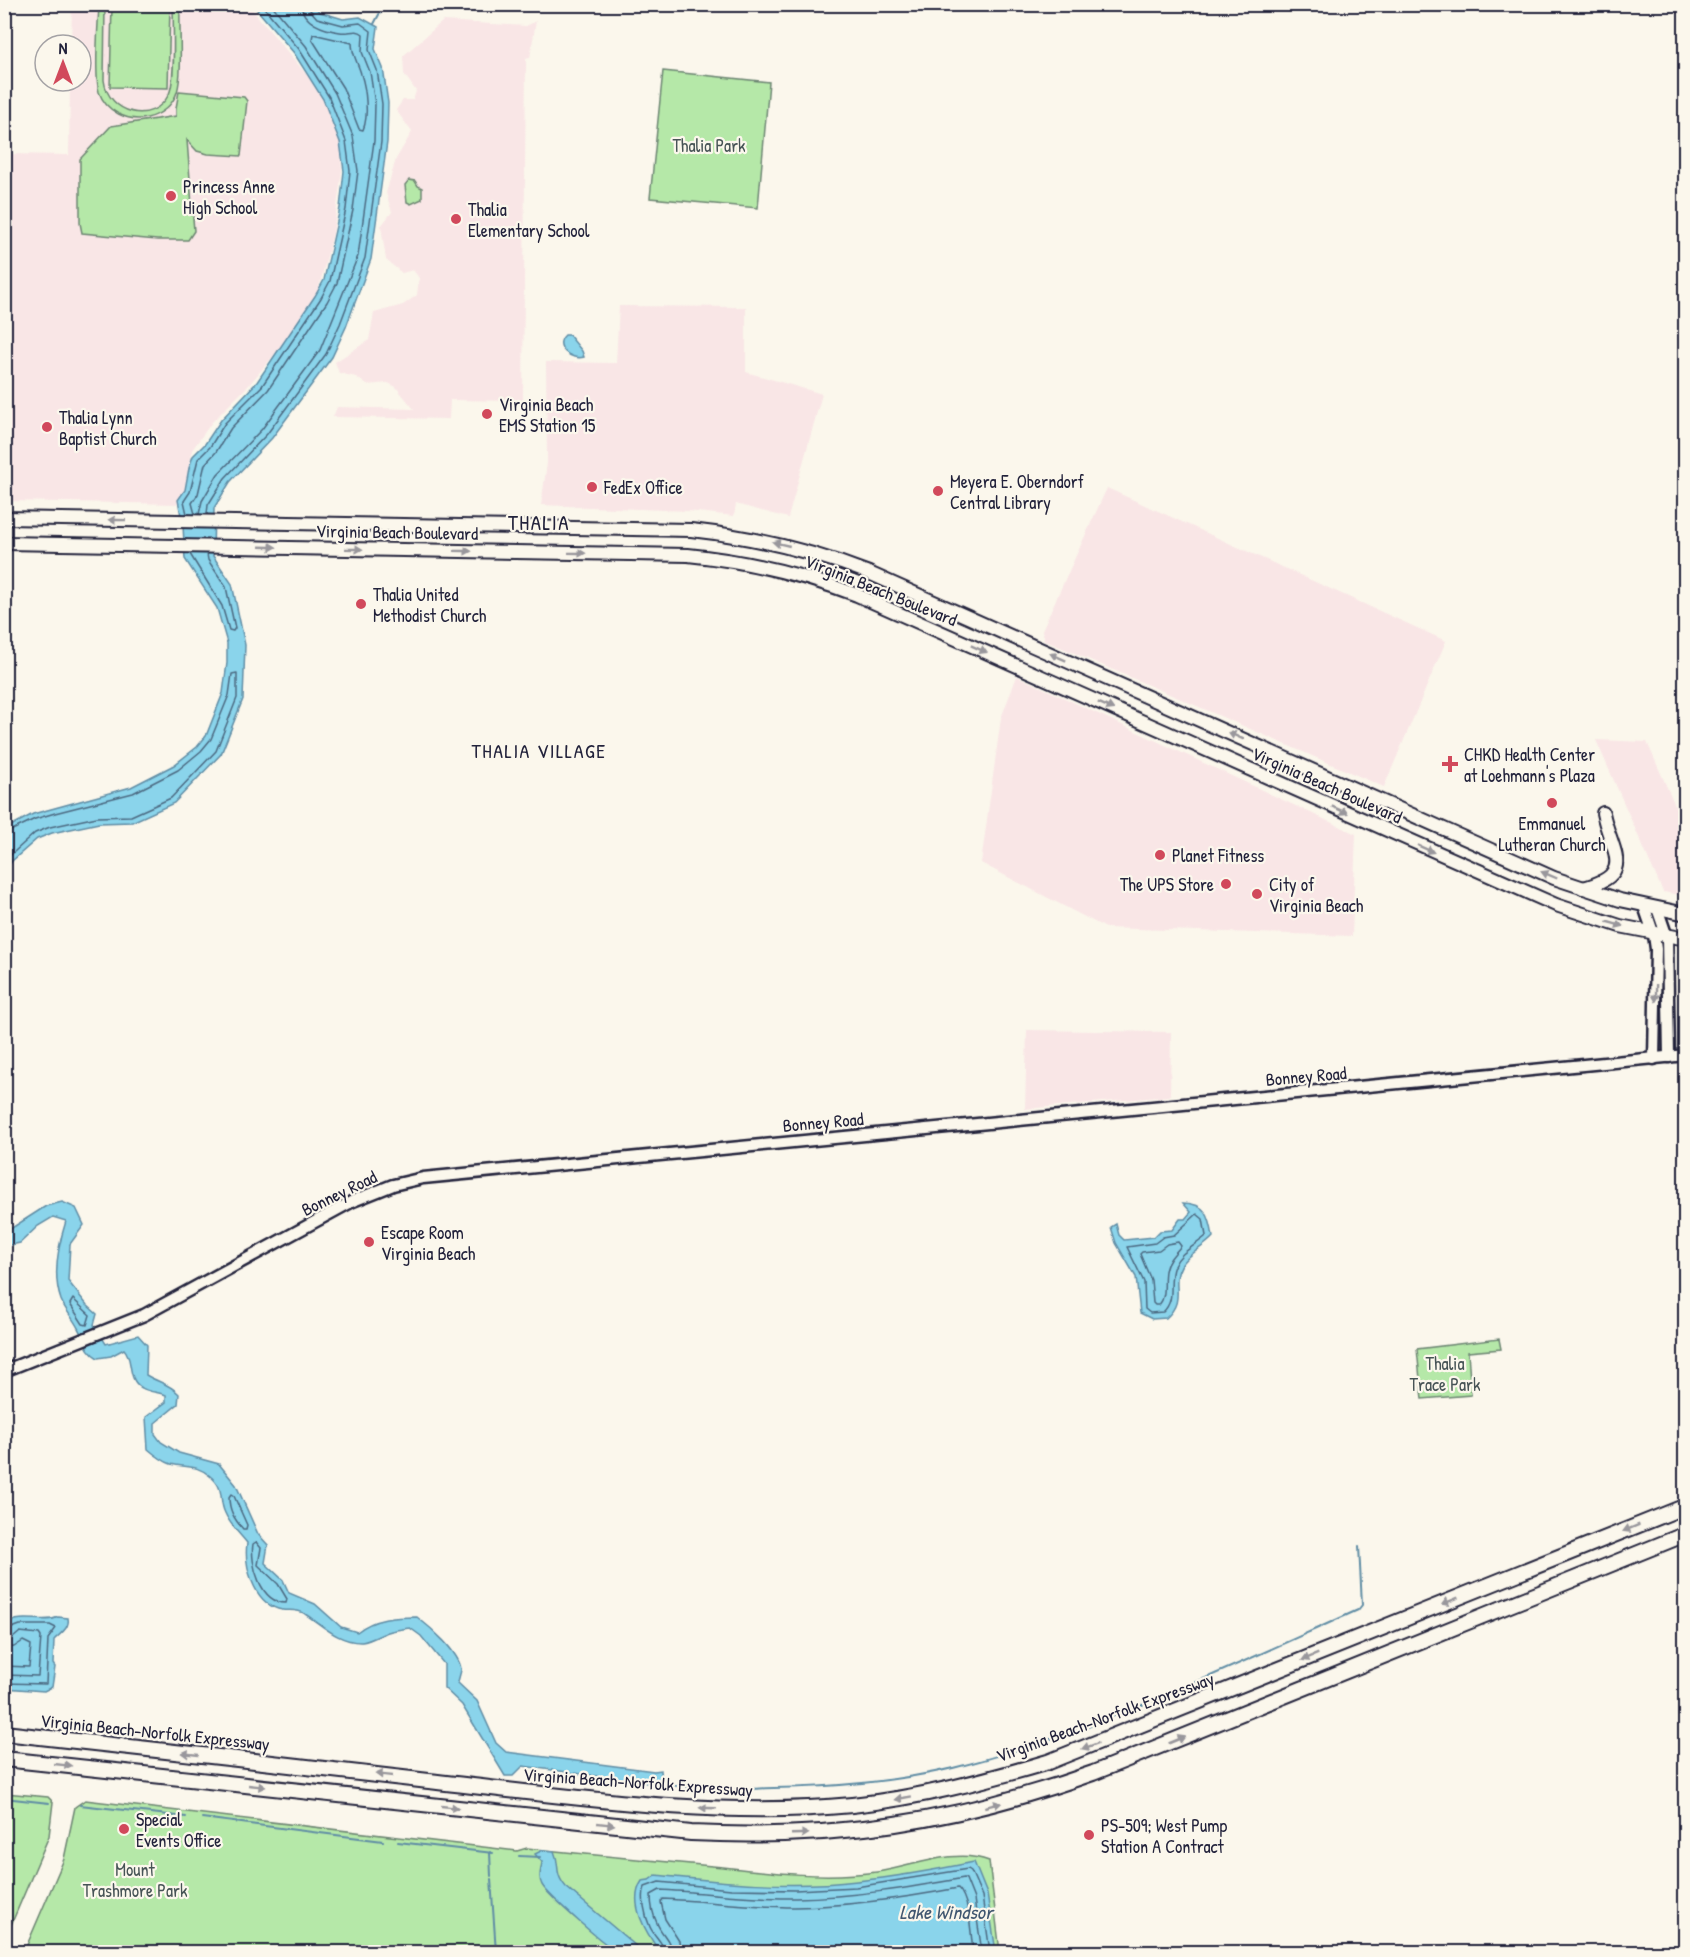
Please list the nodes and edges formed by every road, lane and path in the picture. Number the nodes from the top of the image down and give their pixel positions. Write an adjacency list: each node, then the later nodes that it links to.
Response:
1 (4, 518): 4 (main road, Virginia Beach Boulevard, one-way to 1)
2 (4, 543): 8 (main road, Virginia Beach Boulevard, one-way to 8)
3 (1603, 813): 4 (main road)
4 (1582, 888): 5 (main road, Virginia Beach Boulevard)
5 (1644, 906): 6 (main road, Virginia Beach Boulevard); 8 (main road)
6 (1657, 908): 7 (main road, Virginia Beach Boulevard); 8 (main road)
7 (1686, 914)
8 (1661, 936): 9 (main road, Virginia Beach Boulevard); 11 (main road); 12 (main road, one-way to 12)
9 (1686, 939)
10 (1686, 1055): 11 (main road, Bonney Road)
11 (1669, 1057): 12 (main road, Bonney Road)
12 (1654, 1059): 13 (main road, Bonney Road)
13 (4, 1371)
14 (1686, 1506): 16 (highway, Virginia Beach-Norfolk Expressway, one-way to 16)
15 (1686, 1534): 17 (highway, one-way to 15)
16 (4, 1732)
17 (4, 1759)

